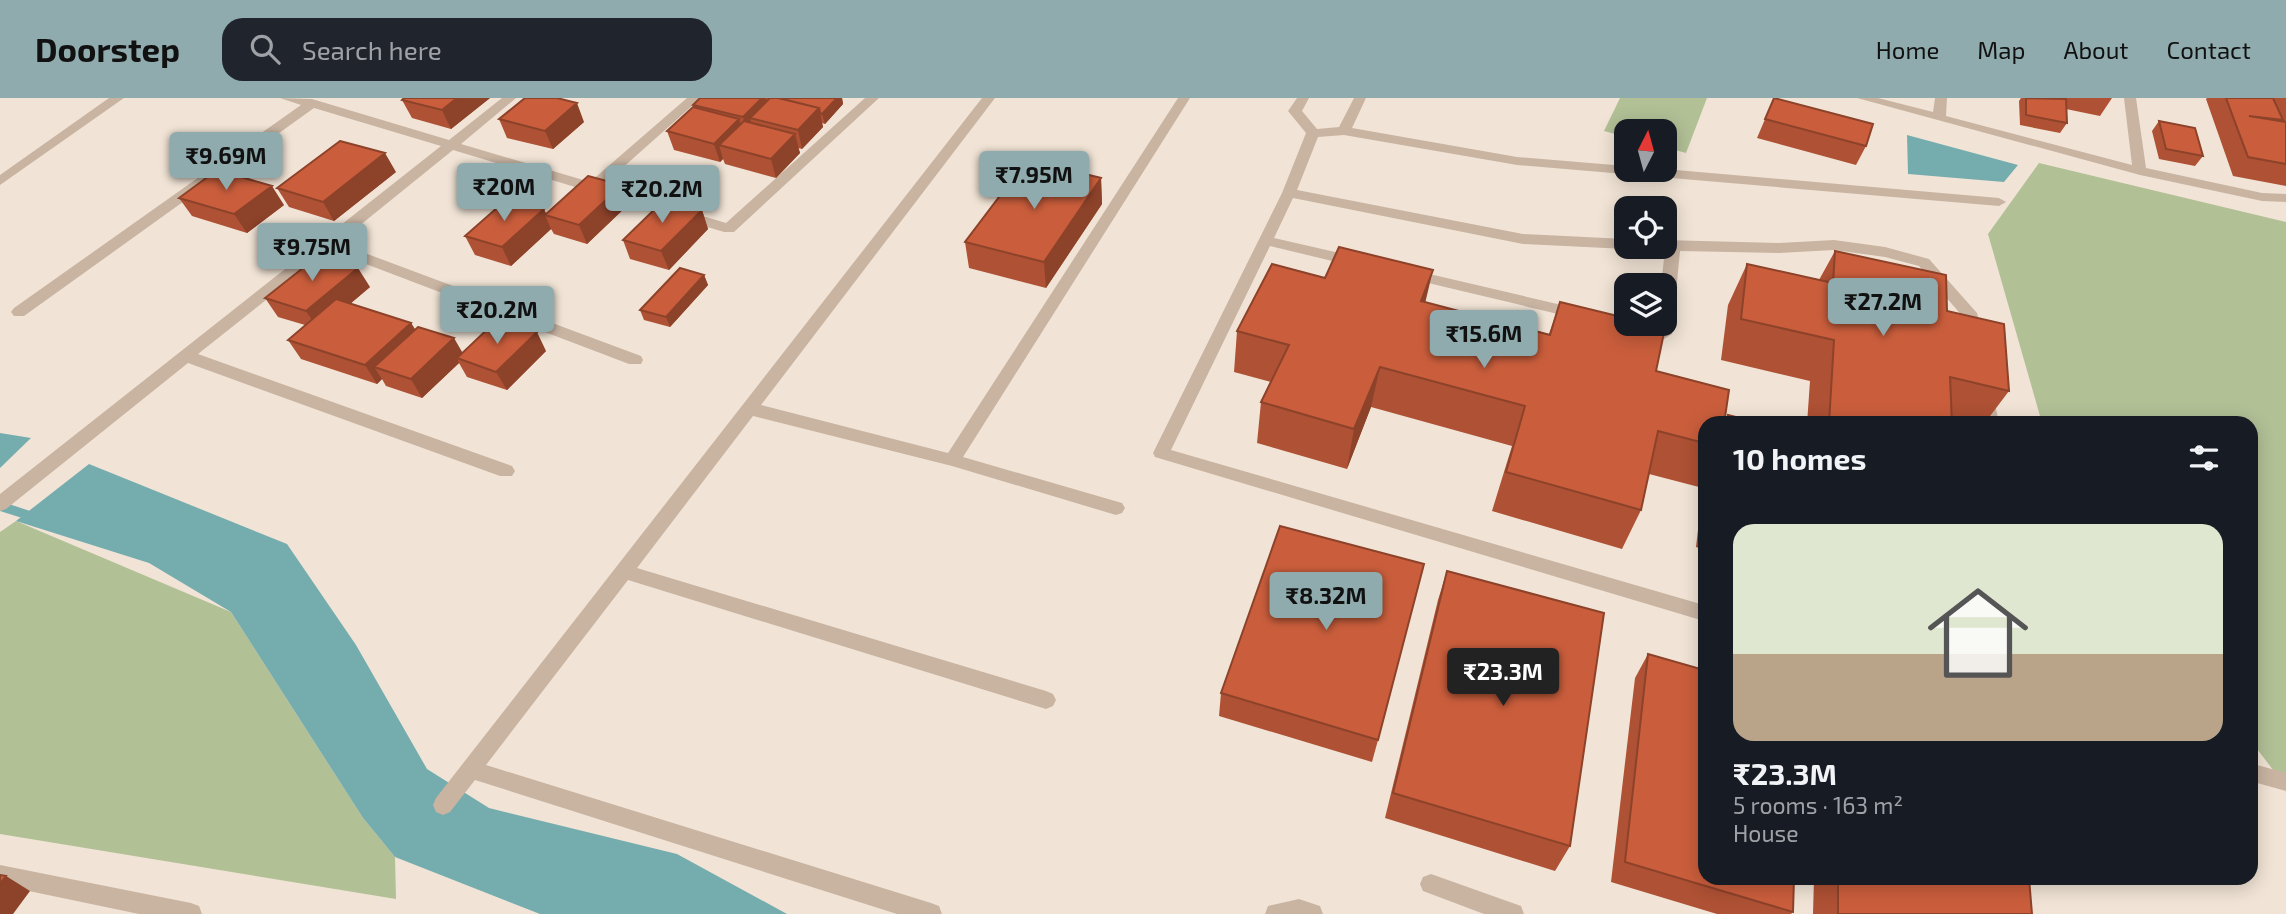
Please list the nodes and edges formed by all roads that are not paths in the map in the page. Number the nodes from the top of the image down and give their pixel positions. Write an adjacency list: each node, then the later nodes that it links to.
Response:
1 (118, 98): 19 (street)
2 (286, 98): 13 (street)
3 (509, 98): 17 (street)
4 (695, 98): 20 (street)
5 (873, 98): 20 (street)
6 (989, 98): 36 (street)
7 (1184, 98): 38 (street)
8 (1303, 98): 16 (street)
9 (1360, 98): 15 (street)
10 (1863, 98): 14 (street)
11 (1941, 98): 14 (street)
12 (2130, 98): 18 (street)
13 (312, 103): 17 (street); 30 (street)
14 (1939, 118): 18 (street)
15 (1344, 131): 16 (street); 23 (street)
16 (1313, 133): 21 (street)
17 (450, 144): 20 (street); 25 (street)
18 (2140, 171): 22 (street)
19 (0, 181)
20 (592, 188)
21 (1289, 193): 24 (street); 26 (street)
22 (2286, 198)
23 (1999, 202)
24 (1265, 240): 28 (street); 43 (street)
25 (327, 244): 32 (street); 34 (street)
26 (1614, 244)
27 (1677, 246): 33 (street)
28 (1371, 265)
29 (1398, 272): 31 (street)
30 (19, 312)
31 (1598, 319)
32 (186, 356): 39 (street); 40 (street)
33 (1979, 357)
34 (635, 360)
35 (1984, 383): 37 (street)
36 (751, 409): 38 (street); 42 (street)
37 (1990, 416)
38 (952, 460): 41 (street)
39 (506, 471)
40 (0, 504)
41 (1116, 508)
42 (624, 571): 44 (street); 45 (street)
43 (1698, 611)
44 (1046, 700)
45 (471, 769): 48 (street); 52 (street)
46 (2258, 774): 47 (street)
47 (2286, 782)
48 (443, 805)
49 (0, 875): 51 (street)
50 (1431, 884): 55 (street)
51 (191, 914)
52 (931, 914)
53 (1276, 914): 54 (street)
54 (1312, 914)
55 (1513, 914)

